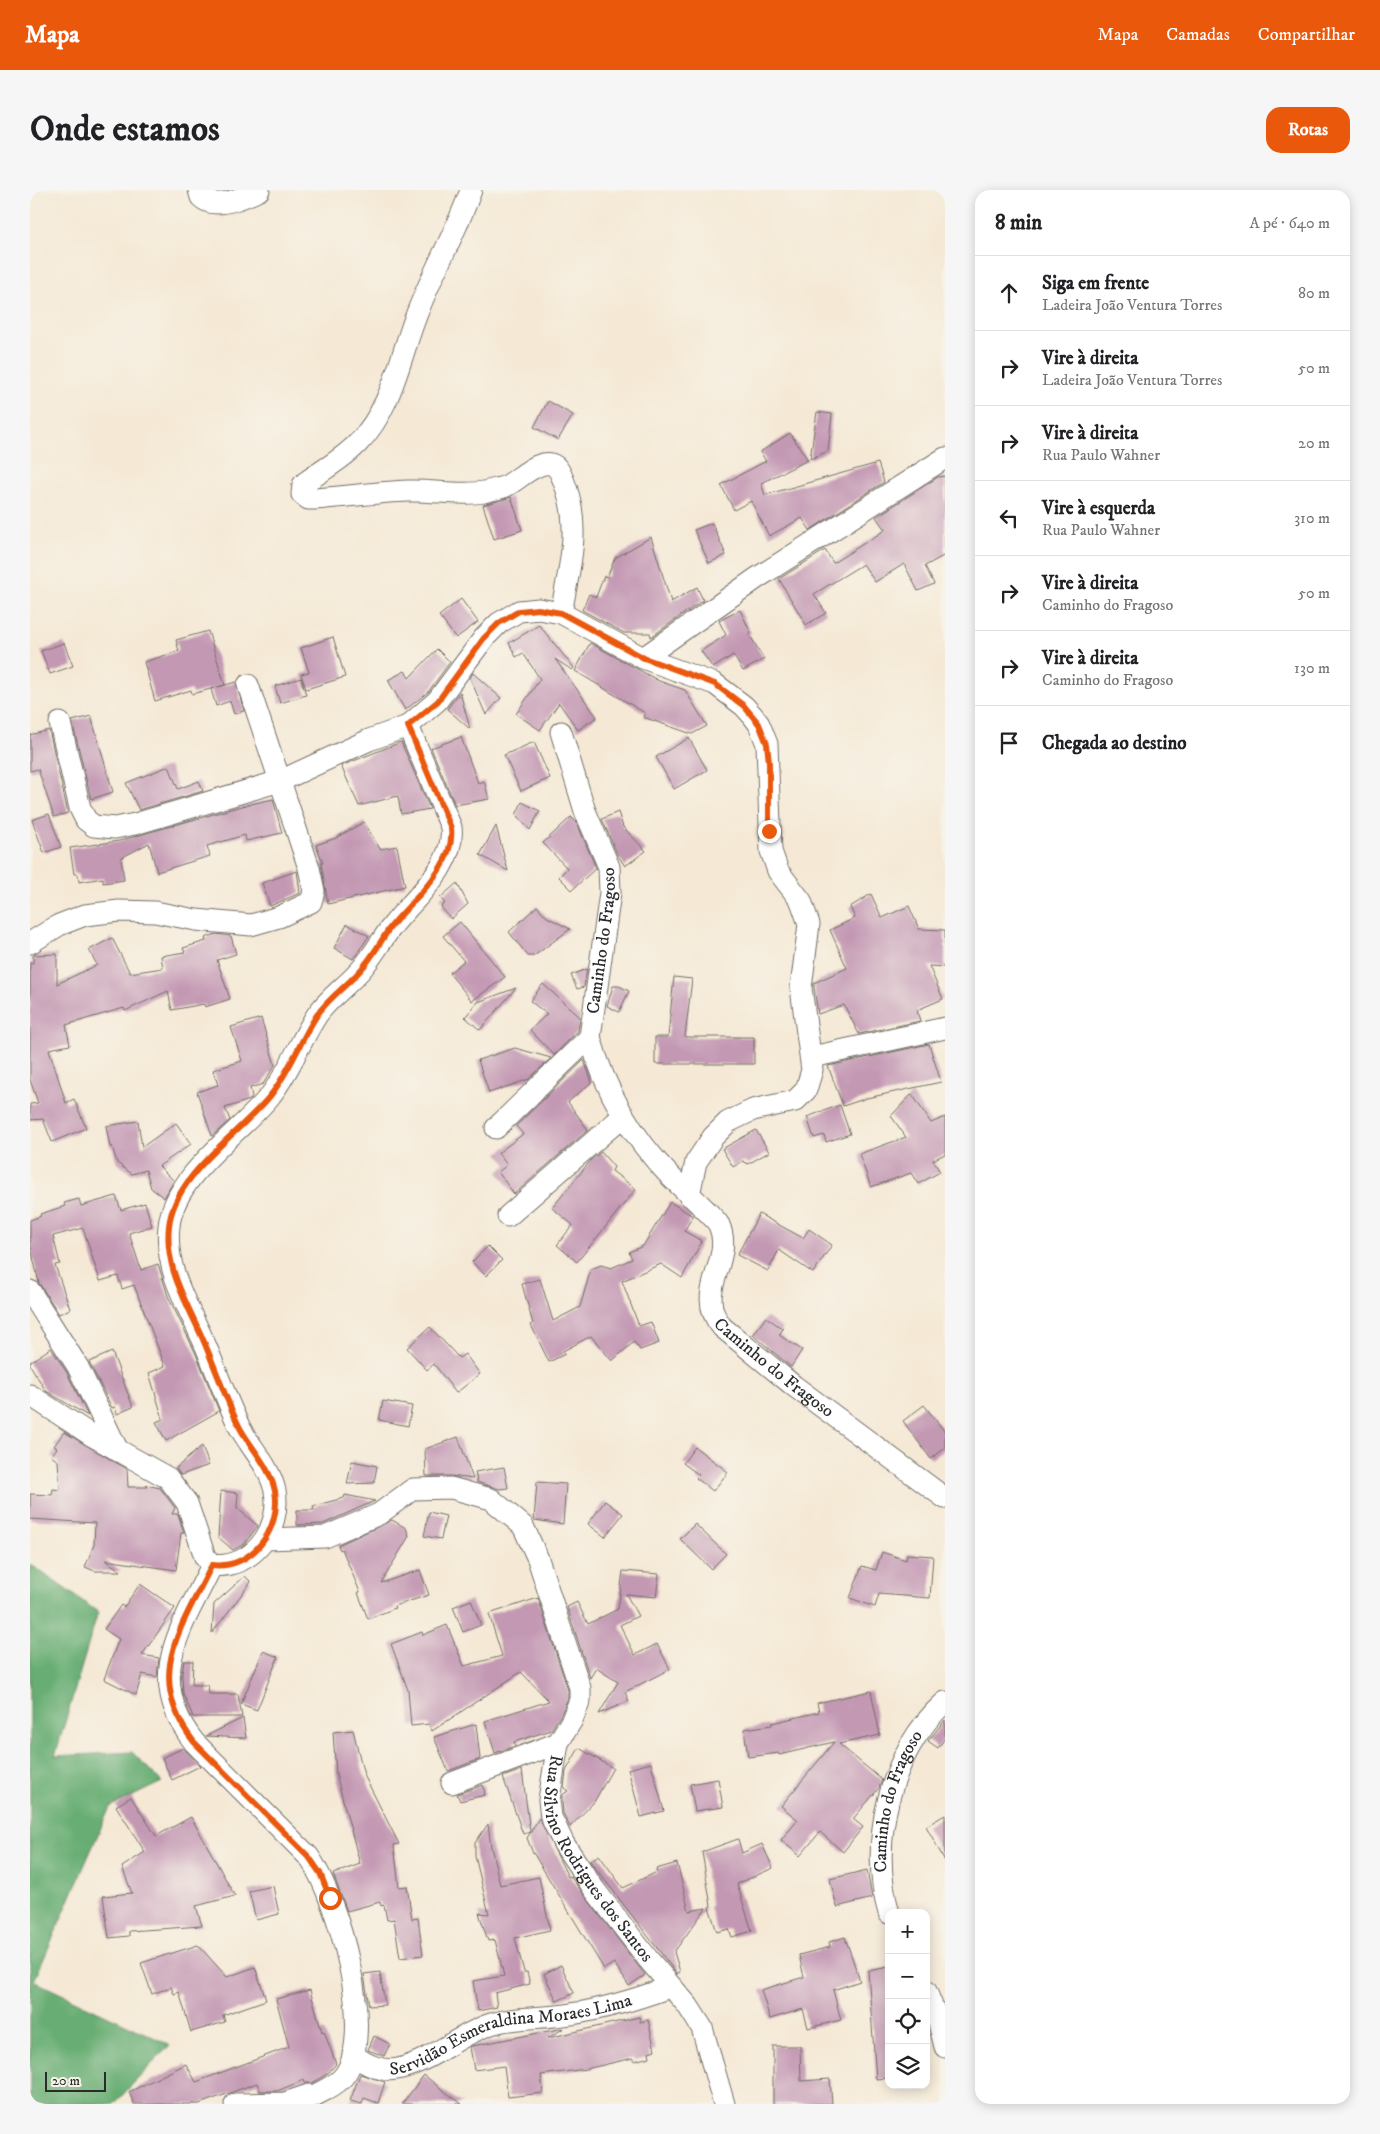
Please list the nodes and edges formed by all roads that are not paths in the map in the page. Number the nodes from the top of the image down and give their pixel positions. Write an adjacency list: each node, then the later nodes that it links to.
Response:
1 (199, 190): 2 (street)
2 (259, 190)
3 (471, 190): 5 (street)
4 (945, 458): 6 (street)
5 (561, 613): 6 (street); 9 (street)
6 (644, 658): 15 (street)
7 (248, 685): 11 (street)
8 (60, 723): 11 (street)
9 (408, 726): 11 (street); 24 (street)
10 (561, 732): 14 (street, Caminho do Fragoso)
11 (280, 781): 12 (street)
12 (30, 944)
13 (945, 1028): 15 (street)
14 (590, 1037): 16 (street, Caminho do Fragoso); 17 (street, Caminho do Fragoso)
15 (812, 1057): 18 (street)
16 (623, 1116): 18 (street, Caminho do Fragoso); 19 (street)
17 (496, 1128)
18 (689, 1195): 23 (street, Caminho do Fragoso)
19 (508, 1216)
20 (30, 1291): 22 (street)
21 (30, 1395): 22 (street)
22 (118, 1451): 25 (street)
23 (945, 1498)
24 (266, 1540): 25 (street); 27 (street, Rua Silvino Rodrigues dos Santos)
25 (212, 1565): 33 (street)
26 (945, 1702): 29 (street, Caminho do Fragoso)
27 (558, 1743): 28 (street); 30 (street, Rua Silvino Rodrigues dos Santos)
28 (452, 1783)
29 (888, 1909)
30 (670, 1987): 33 (street, Servidão Esmeraldina Moraes Lima); 37 (street, Rua Silvino Rodrigues dos Santos)
31 (929, 1999): 32 (street)
32 (945, 2048)
33 (353, 2054): 34 (street)
34 (322, 2091): 35 (street); 36 (street)
35 (235, 2104)
36 (298, 2104)
37 (724, 2104)

